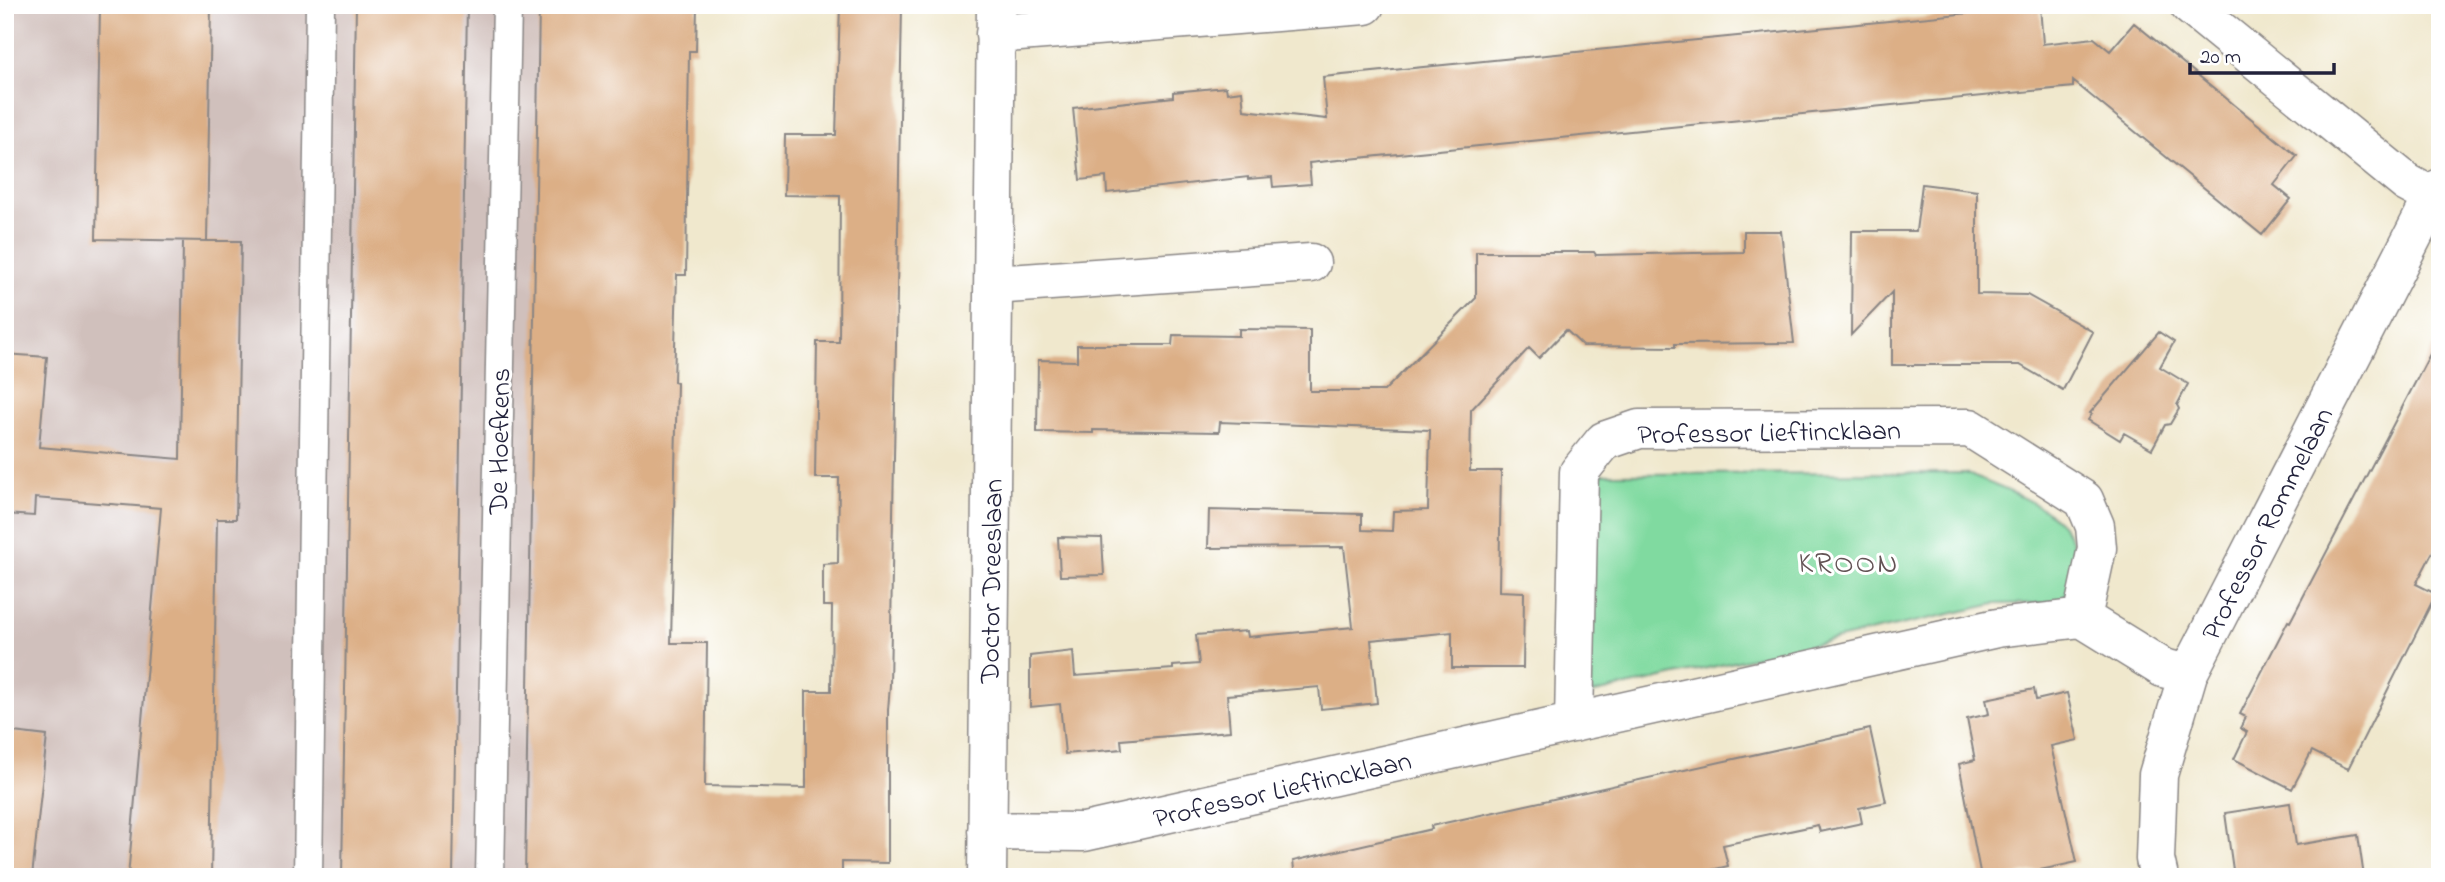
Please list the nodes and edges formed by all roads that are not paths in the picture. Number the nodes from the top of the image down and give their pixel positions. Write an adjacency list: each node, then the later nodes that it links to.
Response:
1 (320, 5): 13 (lane)
2 (507, 5): 14 (lane, De Hoefkens)
3 (1365, 5): 5 (street)
4 (2189, 5): 6 (street)
5 (995, 20): 8 (street, Doctor Dreeslaan)
6 (2436, 192): 10 (street, Professor Rommelaan)
7 (1311, 263): 8 (street)
8 (993, 285): 12 (street, Doctor Dreeslaan)
9 (2082, 618): 10 (street); 11 (street, Professor Lieftincklaan); 11 (street, Professor Lieftincklaan)
10 (2188, 674): 16 (street, Professor Rommelaan)
11 (1574, 723): 12 (street, Professor Lieftincklaan)
12 (988, 831): 15 (street, Doctor Dreeslaan)
13 (308, 877)
14 (489, 877)
15 (987, 877)
16 (2159, 877)

